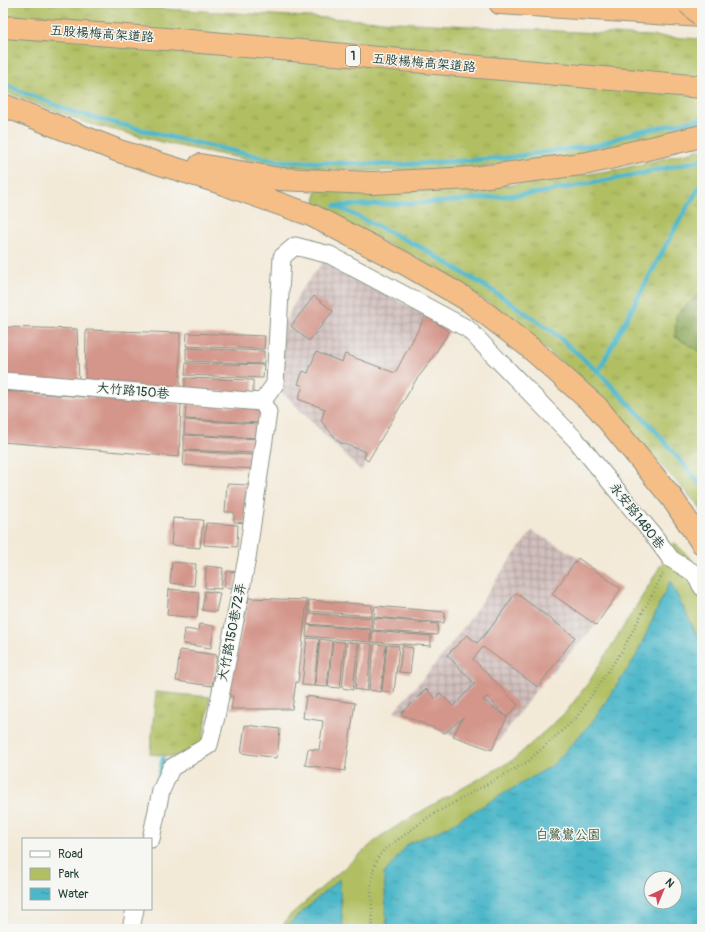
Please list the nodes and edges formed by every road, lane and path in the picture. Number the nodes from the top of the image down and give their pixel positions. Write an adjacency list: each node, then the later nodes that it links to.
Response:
1 (500, 3): 3 (highway)
2 (688, 3): 3 (highway, bridge)
3 (702, 16)
4 (3, 27): 5 (highway, 五股楊梅高架道路 / 1)
5 (702, 87)
6 (3, 105): 7 (highway)
7 (76, 134): 8 (highway); 11 (highway)
8 (702, 136)
9 (3, 381): 10 (street, 大竹路150巷)
10 (262, 402): 12 (street, 永安路1480巷); 14 (street, 大竹路150巷72弄)
11 (702, 543)
12 (671, 559): 13 (street, 永安路1480巷); 17 (path)
13 (702, 587)
14 (151, 838)
15 (135, 910): 16 (street)
16 (131, 929)
17 (373, 929)

